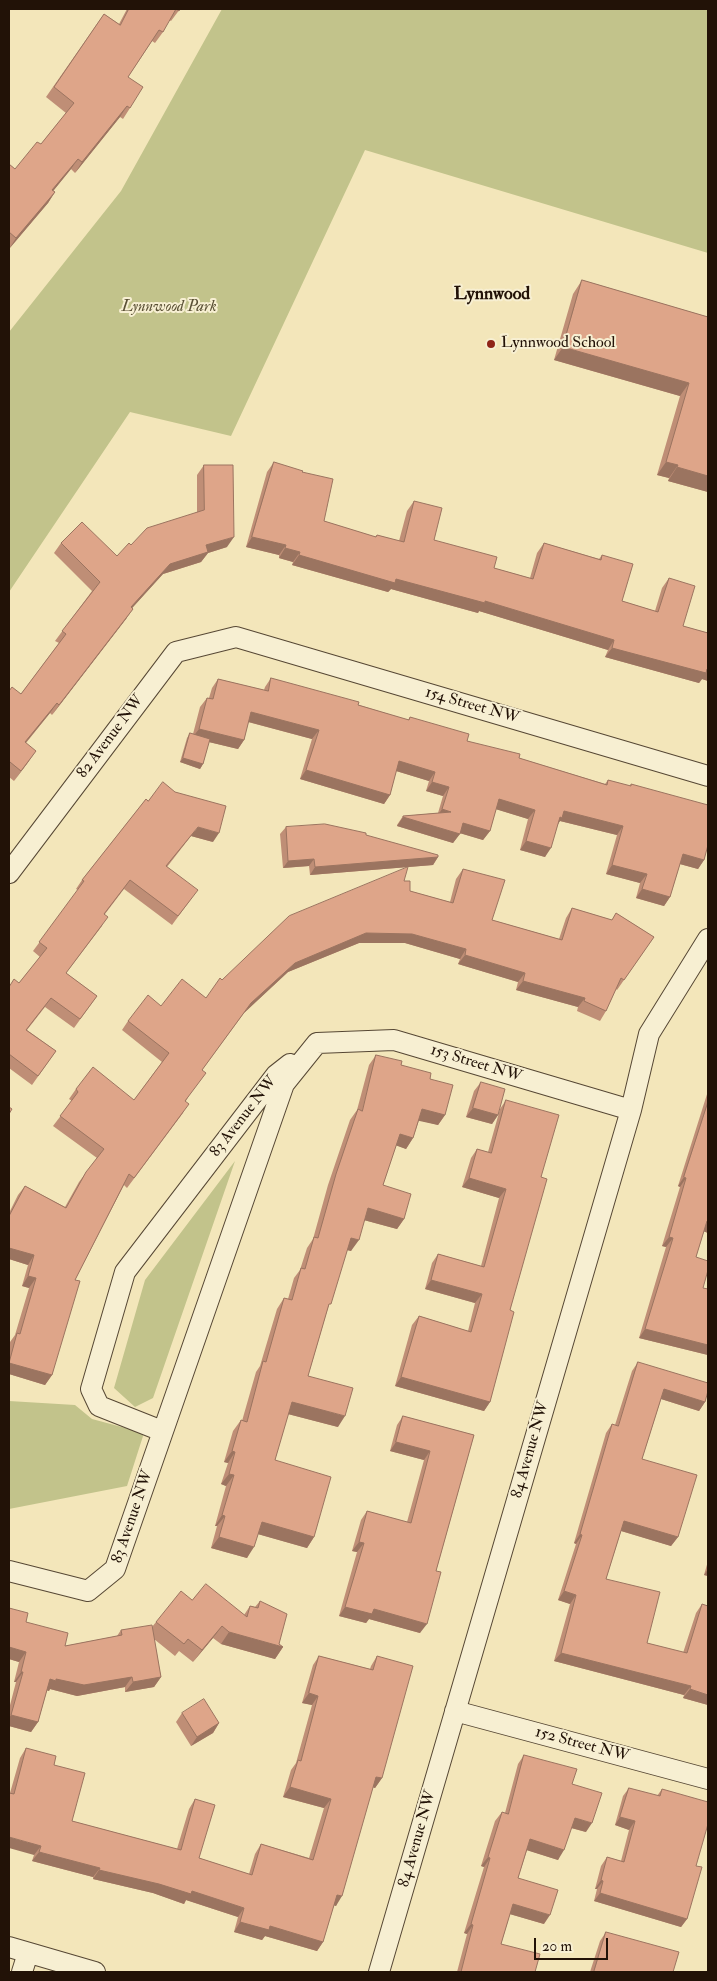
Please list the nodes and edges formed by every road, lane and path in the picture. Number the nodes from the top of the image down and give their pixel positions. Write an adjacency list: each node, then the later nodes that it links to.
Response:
1 (236, 637): 2 (street, 154 Street NW); 3 (street, 82 Avenue NW)
2 (708, 776)
3 (9, 873)
4 (708, 939): 6 (street, 84 Avenue NW)
5 (318, 1043): 6 (street, 153 Street NW); 7 (street, 83 Avenue NW); 7 (street, 83 Avenue NW)
6 (631, 1110): 9 (street, 84 Avenue NW)
7 (162, 1431): 8 (street, 83 Avenue NW)
8 (9, 1571)
9 (456, 1710): 10 (street, 152 Street NW); 14 (street, 84 Avenue NW)
10 (708, 1779)
11 (18, 1950): 12 (street); 13 (street)
12 (22, 1972)
13 (95, 1972)
14 (379, 1972)

